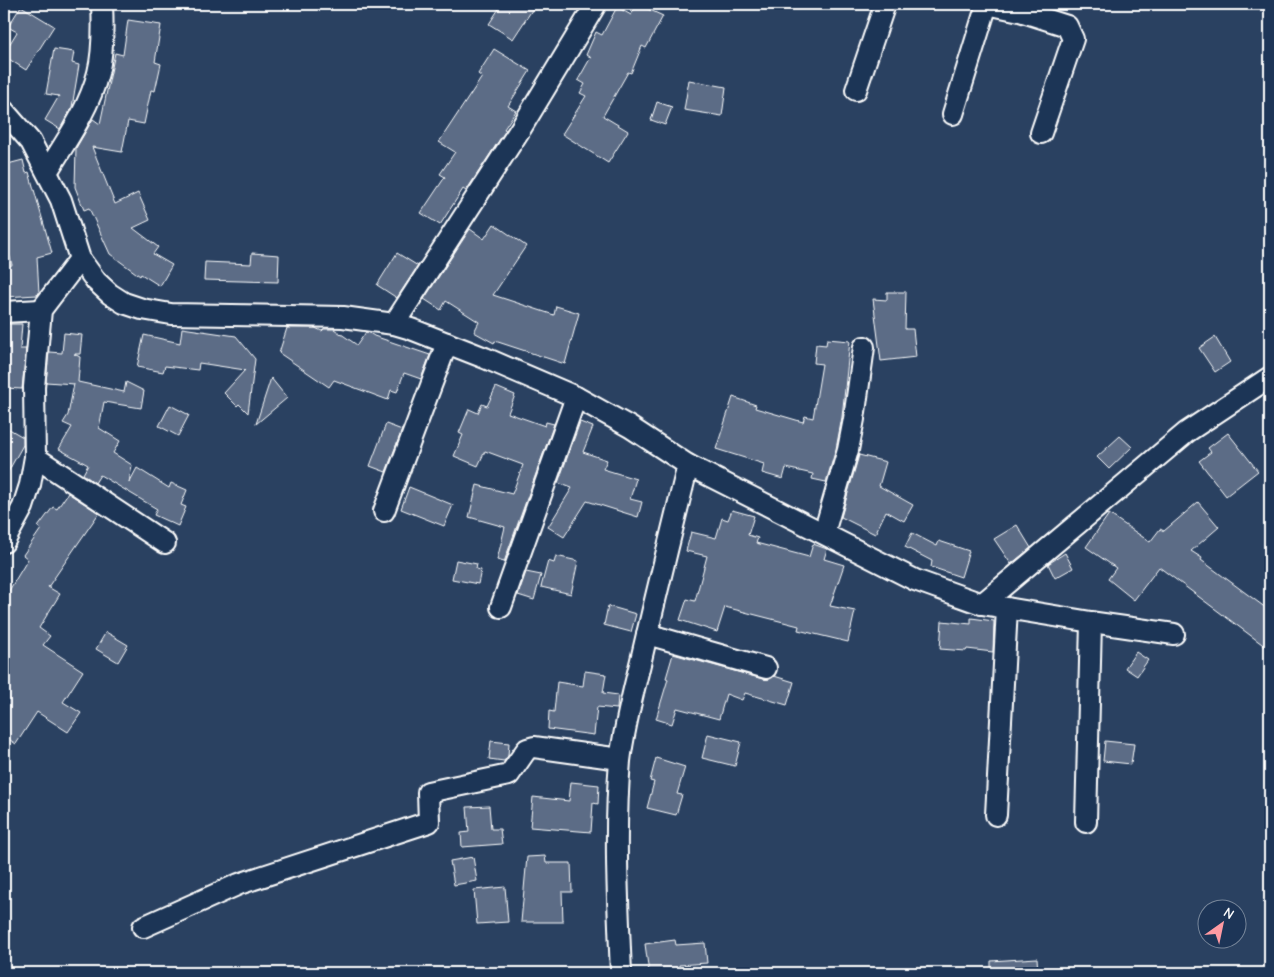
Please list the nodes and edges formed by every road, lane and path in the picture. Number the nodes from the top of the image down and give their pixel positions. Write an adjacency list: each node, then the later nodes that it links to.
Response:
1 (102, 4): 9 (street)
2 (596, 4): 13 (street)
3 (885, 4): 5 (street)
4 (987, 4): 7 (street); 8 (street)
5 (856, 90)
6 (4, 111): 9 (street)
7 (953, 114)
8 (1041, 133)
9 (47, 172): 10 (street)
10 (80, 259): 11 (street); 13 (street)
11 (41, 310): 12 (street); 18 (street)
12 (4, 312)
13 (394, 324): 14 (street)
14 (448, 343): 17 (street); 20 (street)
15 (864, 347): 21 (street)
16 (1270, 377): 24 (street)
17 (576, 398): 19 (street); 25 (street)
18 (35, 457): 22 (street); 23 (street)
19 (688, 465): 21 (street); 28 (street)
20 (384, 511)
21 (824, 533): 24 (street)
22 (4, 542)
23 (165, 543)
24 (982, 604): 26 (street)
25 (500, 607)
26 (1008, 608): 27 (street); 32 (street)
27 (1091, 622): 29 (street); 33 (street)
28 (647, 634): 30 (street); 31 (street)
29 (1174, 634)
30 (766, 668)
31 (620, 759): 34 (street); 35 (street)
32 (996, 814)
33 (1086, 822)
34 (143, 927)
35 (622, 973)

